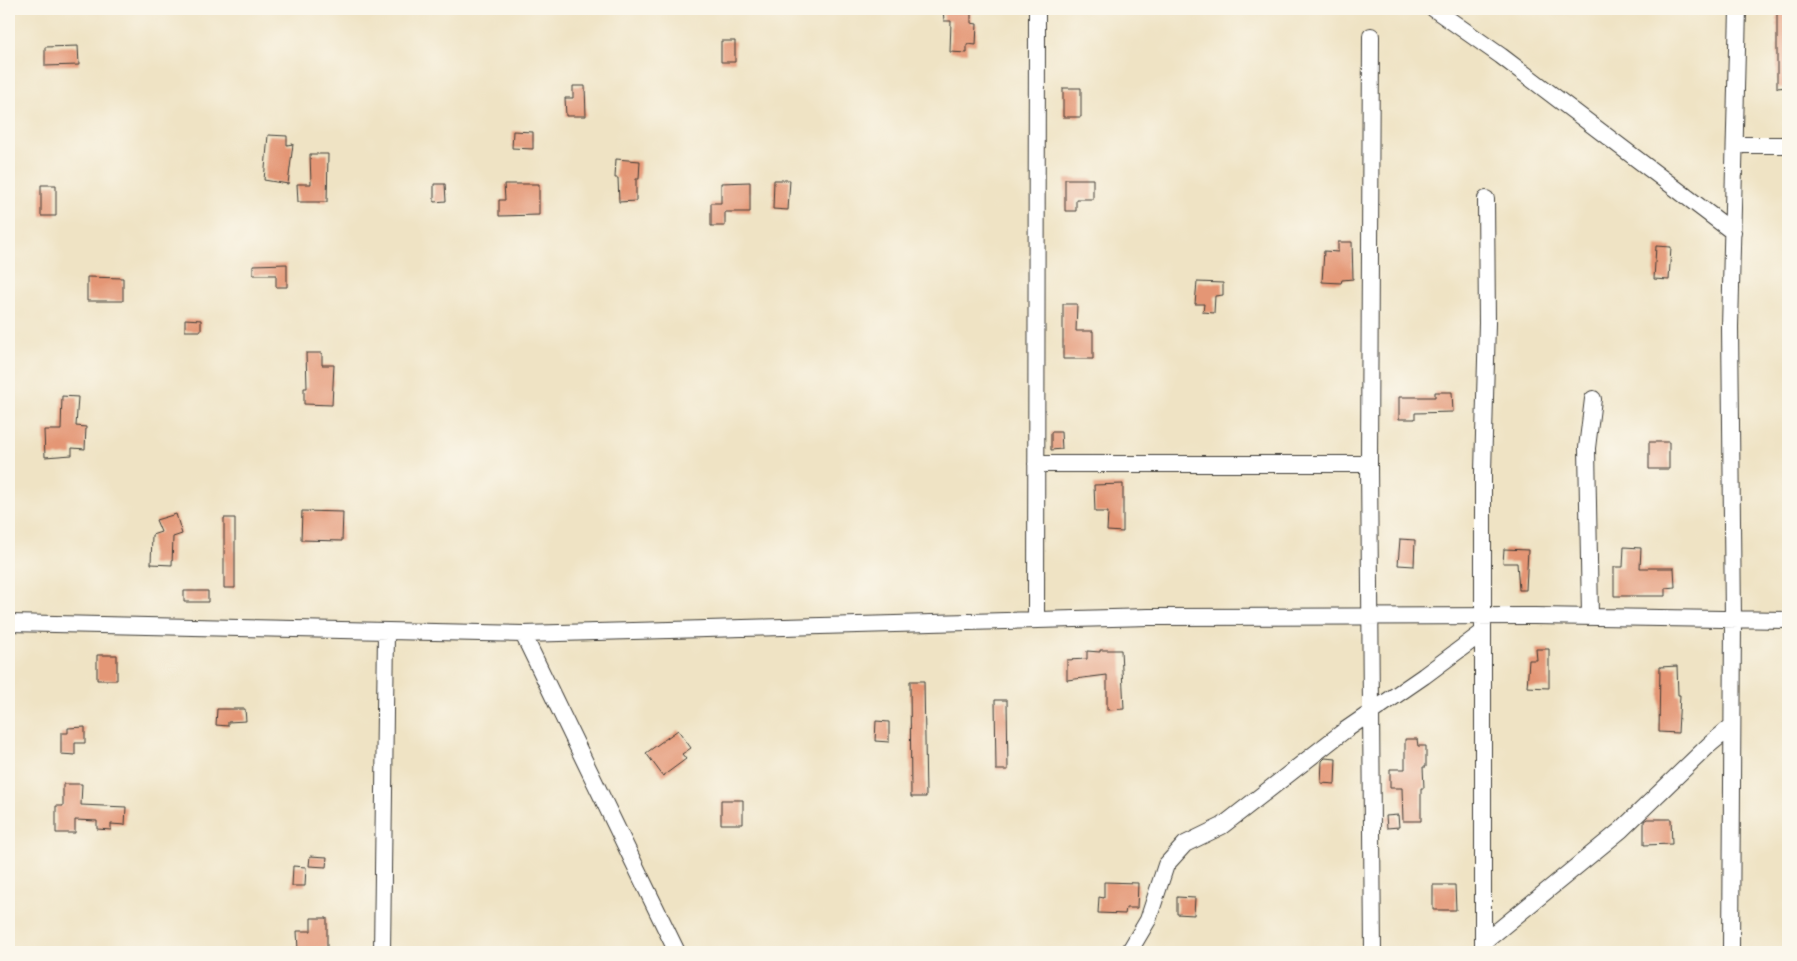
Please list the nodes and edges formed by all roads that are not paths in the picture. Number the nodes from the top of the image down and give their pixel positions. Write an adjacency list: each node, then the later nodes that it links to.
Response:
1 (1037, 9): 10 (street)
2 (1434, 9): 8 (street)
3 (1738, 9): 5 (street)
4 (1371, 36): 11 (street)
5 (1734, 145): 6 (street); 8 (street)
6 (1788, 145)
7 (1486, 200): 13 (street)
8 (1733, 232): 15 (street)
9 (1593, 399): 14 (street)
10 (1036, 464): 11 (street); 16 (street)
11 (1369, 464): 12 (street)
12 (1370, 616): 13 (street); 16 (street); 22 (street)
13 (1483, 616): 14 (street); 20 (street)
14 (1590, 616): 15 (street)
15 (1733, 619): 17 (street); 23 (street)
16 (1036, 620): 21 (street)
17 (1788, 620)
18 (9, 623): 19 (street)
19 (386, 632): 21 (street); 25 (street)
20 (1483, 632): 22 (street); 24 (street)
21 (523, 634): 26 (street)
22 (1370, 712): 27 (street); 28 (street)
23 (1732, 726): 24 (street); 29 (street)
24 (1483, 948)
25 (382, 952)
26 (677, 952)
27 (1129, 952)
28 (1373, 952)
29 (1731, 952)

